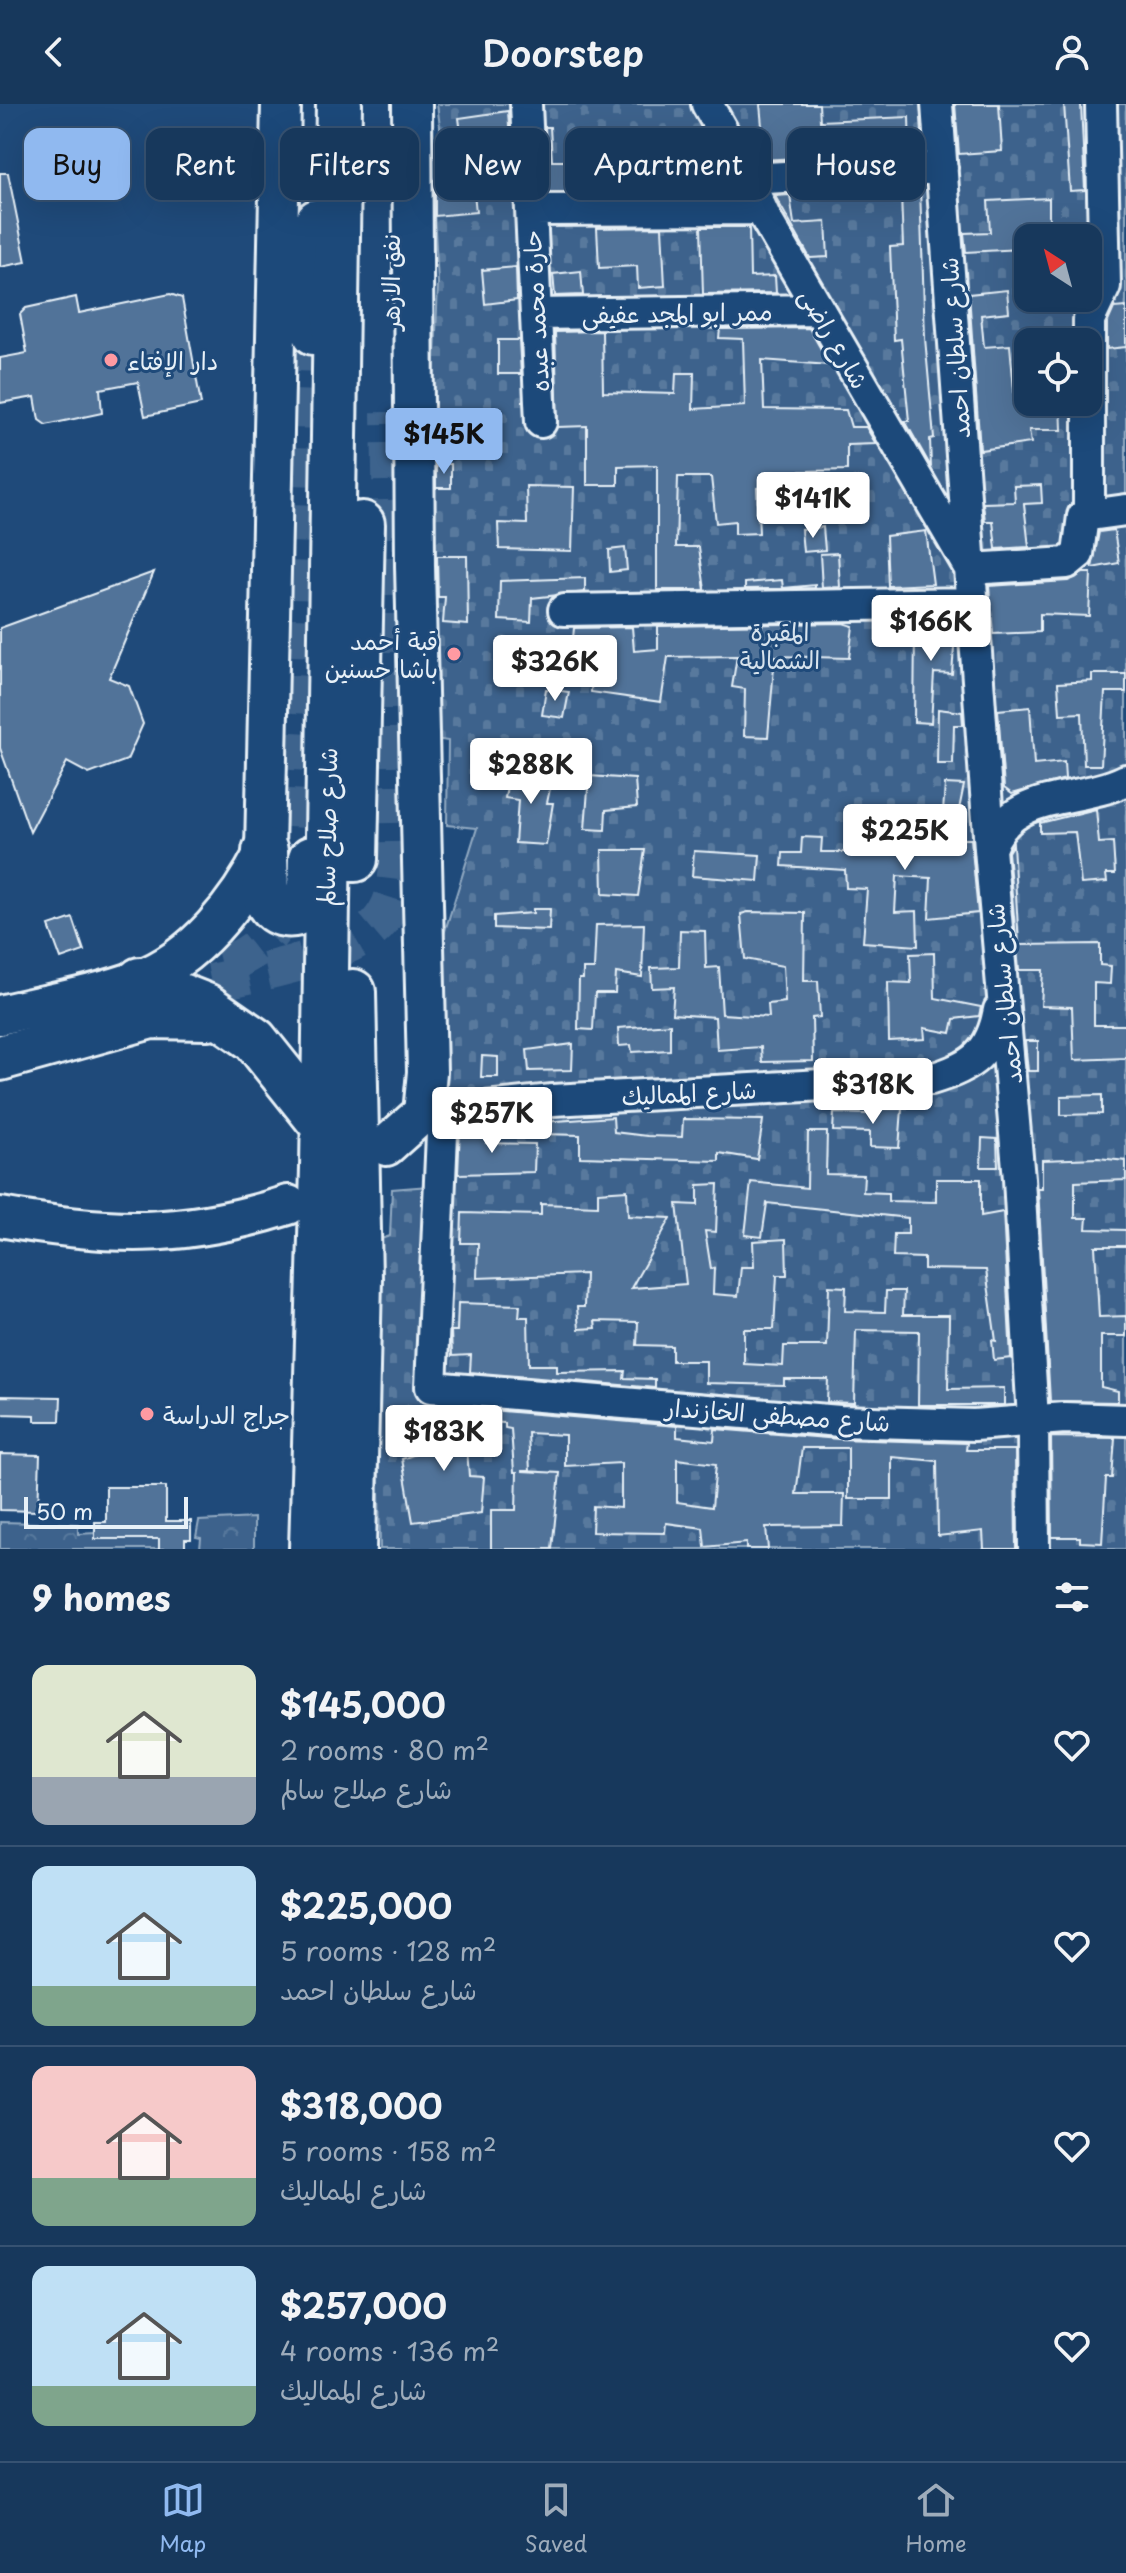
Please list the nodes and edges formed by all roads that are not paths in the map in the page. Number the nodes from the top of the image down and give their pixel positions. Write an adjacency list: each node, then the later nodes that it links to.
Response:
1 (281, 104): 30 (main road)
2 (318, 104): 19 (main road)
3 (339, 104): 27 (highway, شارع صلاح سالم)
4 (367, 104): 44 (highway, شارع صلاح سالم)
5 (391, 104): 20 (main road, نفق الازهر)
6 (412, 104): 36 (main road)
7 (526, 104): 16 (street, حارة محمد عبده)
8 (707, 104): 11 (street, شارع راضى)
9 (937, 104): 12 (street, شارع سلطان احمد)
10 (1101, 104): 23 (street)
11 (720, 128)
12 (942, 168): 13 (street); 24 (street, شارع سلطان احمد)
13 (771, 178)
14 (756, 200): 15 (street, شارع راضى)
15 (760, 209): 16 (street); 17 (street, شارع راضى)
16 (531, 210): 18 (street, حارة محمد عبده)
17 (818, 310): 18 (street, ممر ابو المجد عفيفى); 24 (street, شارع راضى)
18 (536, 314): 21 (street, حارة محمد عبده)
19 (313, 335)
20 (390, 412)
21 (541, 422)
22 (1126, 510): 23 (street)
23 (1089, 513): 24 (street)
24 (970, 569): 25 (street, شارع سلطان احمد)
25 (972, 603): 26 (street); 29 (street, شارع سلطان احمد)
26 (564, 610)
27 (327, 748): 30 (highway); 37 (highway, شارع صلاح سالم)
28 (1126, 780): 29 (street)
29 (990, 849): 32 (street, شارع سلطان احمد)
30 (265, 851): 31 (main road)
31 (140, 980): 33 (main road); 34 (highway)
32 (1002, 996): 36 (street, شارع المماليك); 41 (street, شارع سلطان احمد)
33 (0, 1015)
34 (226, 1020): 35 (highway); 37 (highway)
35 (0, 1058)
36 (433, 1112): 38 (main road); 41 (street, شارع مصطفى الخازندار)
37 (322, 1124): 43 (highway, شارع صلاح سالم)
38 (386, 1146)
39 (288, 1205): 40 (main road)
40 (0, 1217)
41 (1033, 1420): 42 (street, شارع مصطفى الخازندار); 45 (street, شارع سلطان احمد)
42 (1126, 1420)
43 (312, 1549)
44 (353, 1549)
45 (1034, 1549)

